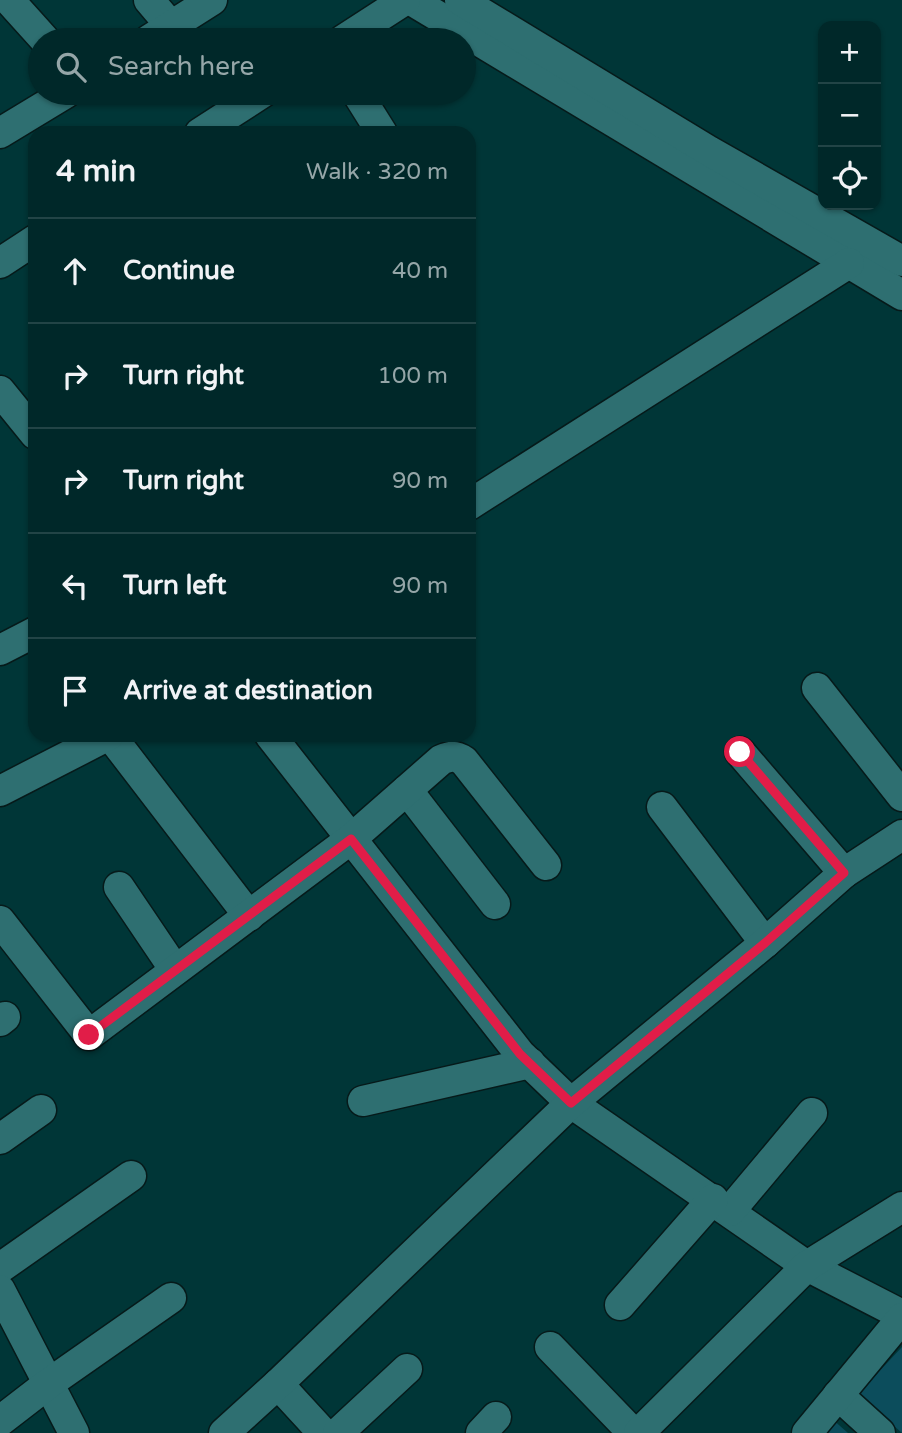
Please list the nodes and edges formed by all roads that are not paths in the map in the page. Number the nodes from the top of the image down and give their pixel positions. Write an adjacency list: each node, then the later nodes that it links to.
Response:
1 (9, 0): 7 (street)
2 (149, 0): 8 (street)
3 (212, 0): 9 (street)
4 (405, 0): 10 (street)
5 (411, 0): 11 (street)
6 (460, 0): 20 (street)
7 (34, 28)
8 (158, 28)
9 (168, 28)
10 (362, 28)
11 (458, 28)
12 (476, 39): 22 (street)
13 (42, 105): 16 (street)
14 (243, 105): 17 (street)
15 (365, 105): 18 (street)
16 (3, 126)
17 (211, 126)
18 (378, 126)
19 (28, 245): 21 (street)
20 (902, 261)
21 (0, 263)
22 (849, 263): 23 (street); 26 (street)
23 (902, 295)
24 (0, 391): 25 (street)
25 (28, 425)
26 (476, 501)
27 (28, 636): 28 (street)
28 (0, 650)
29 (817, 688): 36 (street)
30 (95, 742): 35 (street)
31 (114, 742): 44 (street)
32 (276, 742): 38 (street)
33 (740, 752): 41 (street)
34 (407, 790): 38 (street); 40 (street); 43 (street)
35 (0, 791)
36 (902, 796)
37 (662, 807): 46 (street)
38 (351, 839): 44 (street); 48 (street)
39 (900, 840): 41 (street)
40 (546, 865)
41 (844, 873): 46 (street)
42 (119, 887): 47 (street)
43 (495, 904)
44 (249, 915): 47 (street)
45 (0, 921): 47 (street)
46 (765, 943): 50 (street)
47 (175, 970)
48 (530, 1063): 49 (street); 50 (street)
49 (363, 1101)
50 (571, 1103): 55 (street); 66 (street)
51 (41, 1110): 53 (street)
52 (812, 1113): 55 (street)
53 (0, 1139)
54 (131, 1176): 58 (street)
55 (722, 1205): 57 (street); 61 (street)
56 (902, 1207): 57 (street)
57 (807, 1266): 62 (street); 74 (street)
58 (0, 1268)
59 (0, 1290): 65 (street)
60 (171, 1298): 65 (street)
61 (620, 1305)
62 (902, 1317): 67 (street)
63 (550, 1348): 73 (street)
64 (407, 1369): 72 (street)
65 (48, 1384): 68 (street); 69 (street)
66 (278, 1384): 70 (street); 71 (street)
67 (838, 1395): 75 (street); 76 (street)
68 (0, 1421)
69 (74, 1433)
70 (224, 1433)
71 (323, 1433)
72 (338, 1433)
73 (633, 1433)
74 (639, 1433)
75 (807, 1433)
76 (880, 1433)

